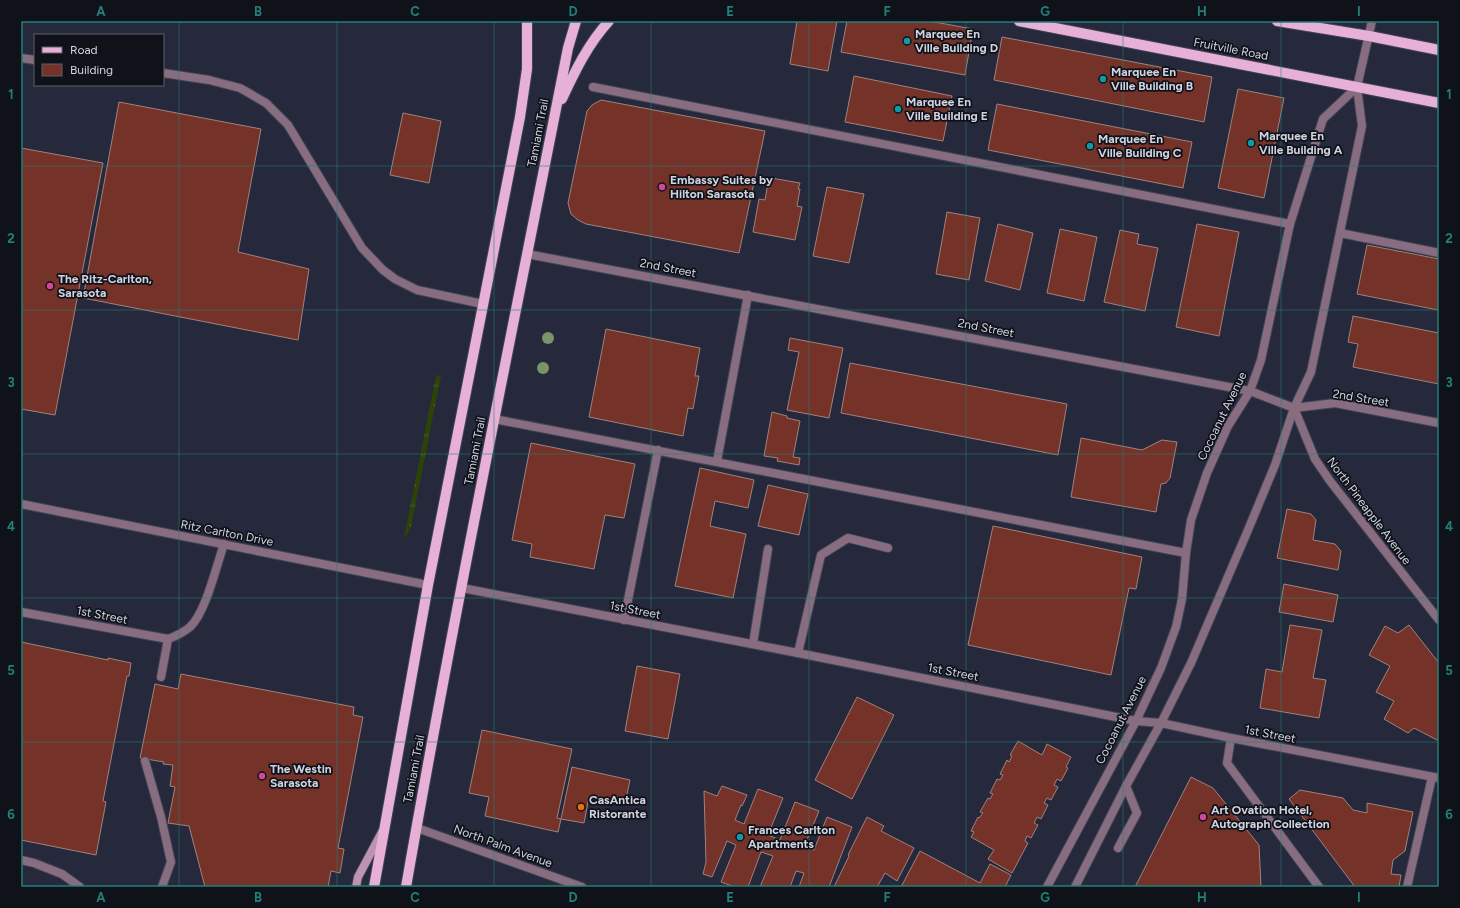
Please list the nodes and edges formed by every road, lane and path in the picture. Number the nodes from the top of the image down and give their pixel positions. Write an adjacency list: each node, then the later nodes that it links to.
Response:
1 (526, 21): 21 (main road, Tamiami Trail)
2 (576, 21): 15 (main road, Tamiami Trail)
3 (609, 21): 15 (main road)
4 (1019, 21): 13 (main road, Fruitville Road)
5 (1277, 21): 7 (main road)
6 (1372, 21): 7 (street)
7 (1369, 36): 8 (main road); 13 (street)
8 (1439, 50)
9 (21, 58): 10 (street)
10 (34, 60)
11 (164, 73): 21 (street)
12 (592, 87): 16 (street)
13 (1357, 87): 14 (main road, Fruitville Road); 16 (street, Cocoanut Avenue); 17 (street)
14 (1439, 103)
15 (554, 117): 19 (main road, Tamiami Trail)
16 (1290, 224): 22 (street, Cocoanut Avenue)
17 (1340, 233): 18 (street); 23 (street)
18 (1439, 253)
19 (527, 254): 20 (street, 2nd Street); 24 (main road, Tamiami Trail)
20 (748, 295): 22 (street, 2nd Street); 27 (street)
21 (483, 304): 33 (main road, Tamiami Trail)
22 (1250, 391): 23 (street, 2nd Street); 32 (street, Cocoanut Avenue)
23 (1294, 408): 25 (street, 2nd Street); 37 (street, North Pineapple Avenue); 43 (street)
24 (494, 419): 26 (street); 34 (main road, Tamiami Trail)
25 (1439, 423)
26 (658, 450): 27 (street); 36 (street)
27 (718, 461): 32 (street)
28 (21, 504): 29 (street, Ritz Carlton Drive)
29 (224, 544): 33 (street, Ritz Carlton Drive); 38 (street)
30 (888, 548): 40 (street)
31 (768, 549): 39 (street)
32 (1186, 553): 42 (street, Cocoanut Avenue)
33 (428, 585): 49 (main road, Tamiami Trail)
34 (462, 588): 36 (street, 1st Street); 48 (main road, Tamiami Trail)
35 (21, 612): 38 (street, 1st Street)
36 (624, 620): 39 (street, 1st Street)
37 (1439, 620)
38 (168, 639): 41 (street)
39 (753, 644): 40 (street, 1st Street)
40 (798, 653): 42 (street, 1st Street)
41 (160, 678)
42 (1136, 721): 43 (street, 1st Street); 58 (street, Cocoanut Avenue)
43 (1162, 723): 44 (street, 1st Street); 47 (street)
44 (1231, 738): 46 (street, 1st Street); 60 (street)
45 (145, 761): 53 (street)
46 (1435, 777): 61 (street)
47 (1126, 786): 50 (street); 59 (street)
48 (417, 828): 56 (main road, Tamiami Trail); 57 (street, North Palm Avenue)
49 (384, 829): 54 (main road); 55 (main road, Tamiami Trail)
50 (1118, 848)
51 (21, 860): 52 (street)
52 (80, 887)
53 (162, 887)
54 (356, 887)
55 (374, 887)
56 (406, 887)
57 (582, 887)
58 (1047, 887)
59 (1075, 887)
60 (1319, 887)
61 (1408, 887)

